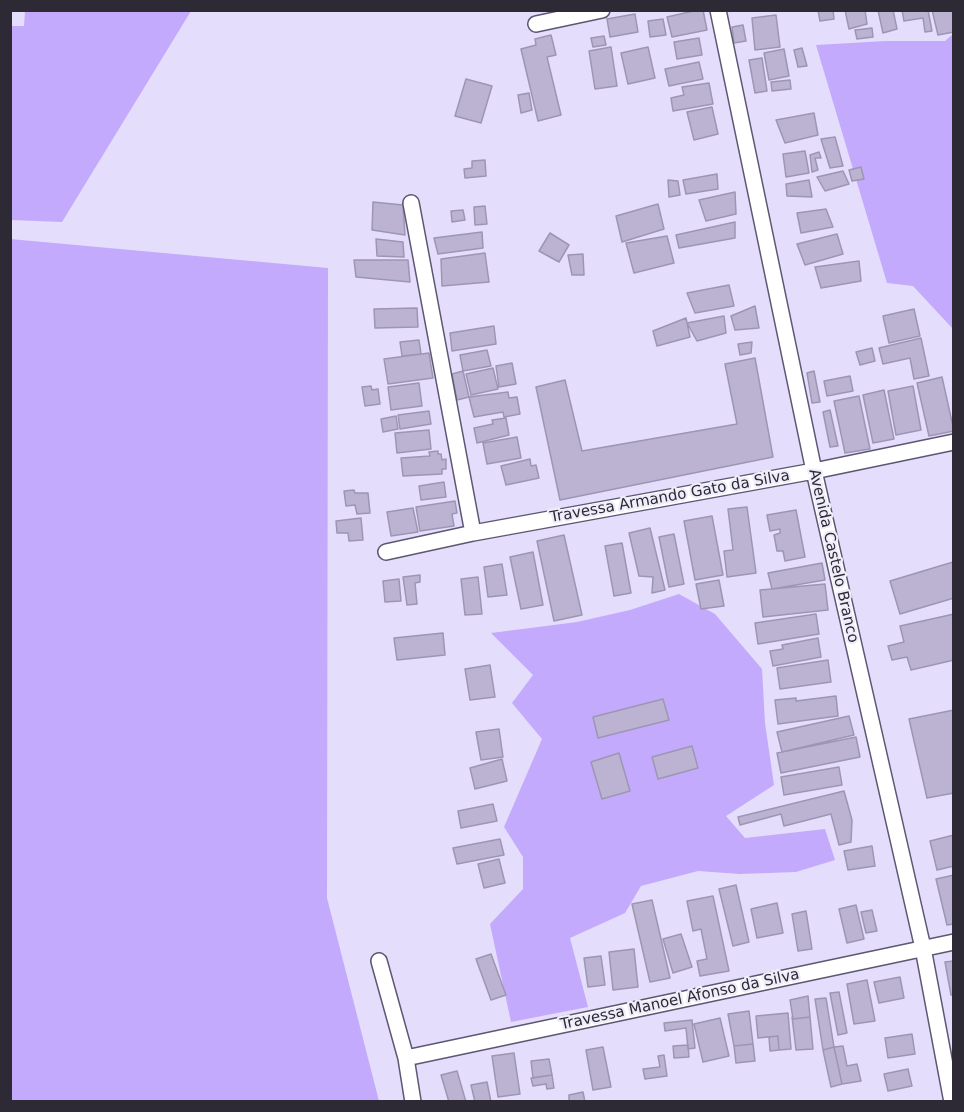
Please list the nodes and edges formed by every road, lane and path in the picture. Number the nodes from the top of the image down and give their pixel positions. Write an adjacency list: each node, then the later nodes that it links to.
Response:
1 (602, 10): 3 (street)
2 (718, 10): 6 (street, Avenida Castelo Branco)
3 (536, 24)
4 (411, 203): 7 (street)
5 (954, 442): 6 (street, Travessa Armando Gato da Silva)
6 (814, 471): 7 (street, Travessa Armando Gato da Silva); 10 (street, Avenida Castelo Branco)
7 (473, 533): 8 (street, Travessa Armando Gato da Silva)
8 (386, 552)
9 (954, 942): 10 (street, Travessa Manoel Afonso da Silva)
10 (923, 948): 12 (street, Travessa Manoel Afonso da Silva); 14 (street, Avenida Castelo Branco)
11 (379, 961): 12 (street)
12 (406, 1058): 13 (street)
13 (413, 1101)
14 (952, 1101)

